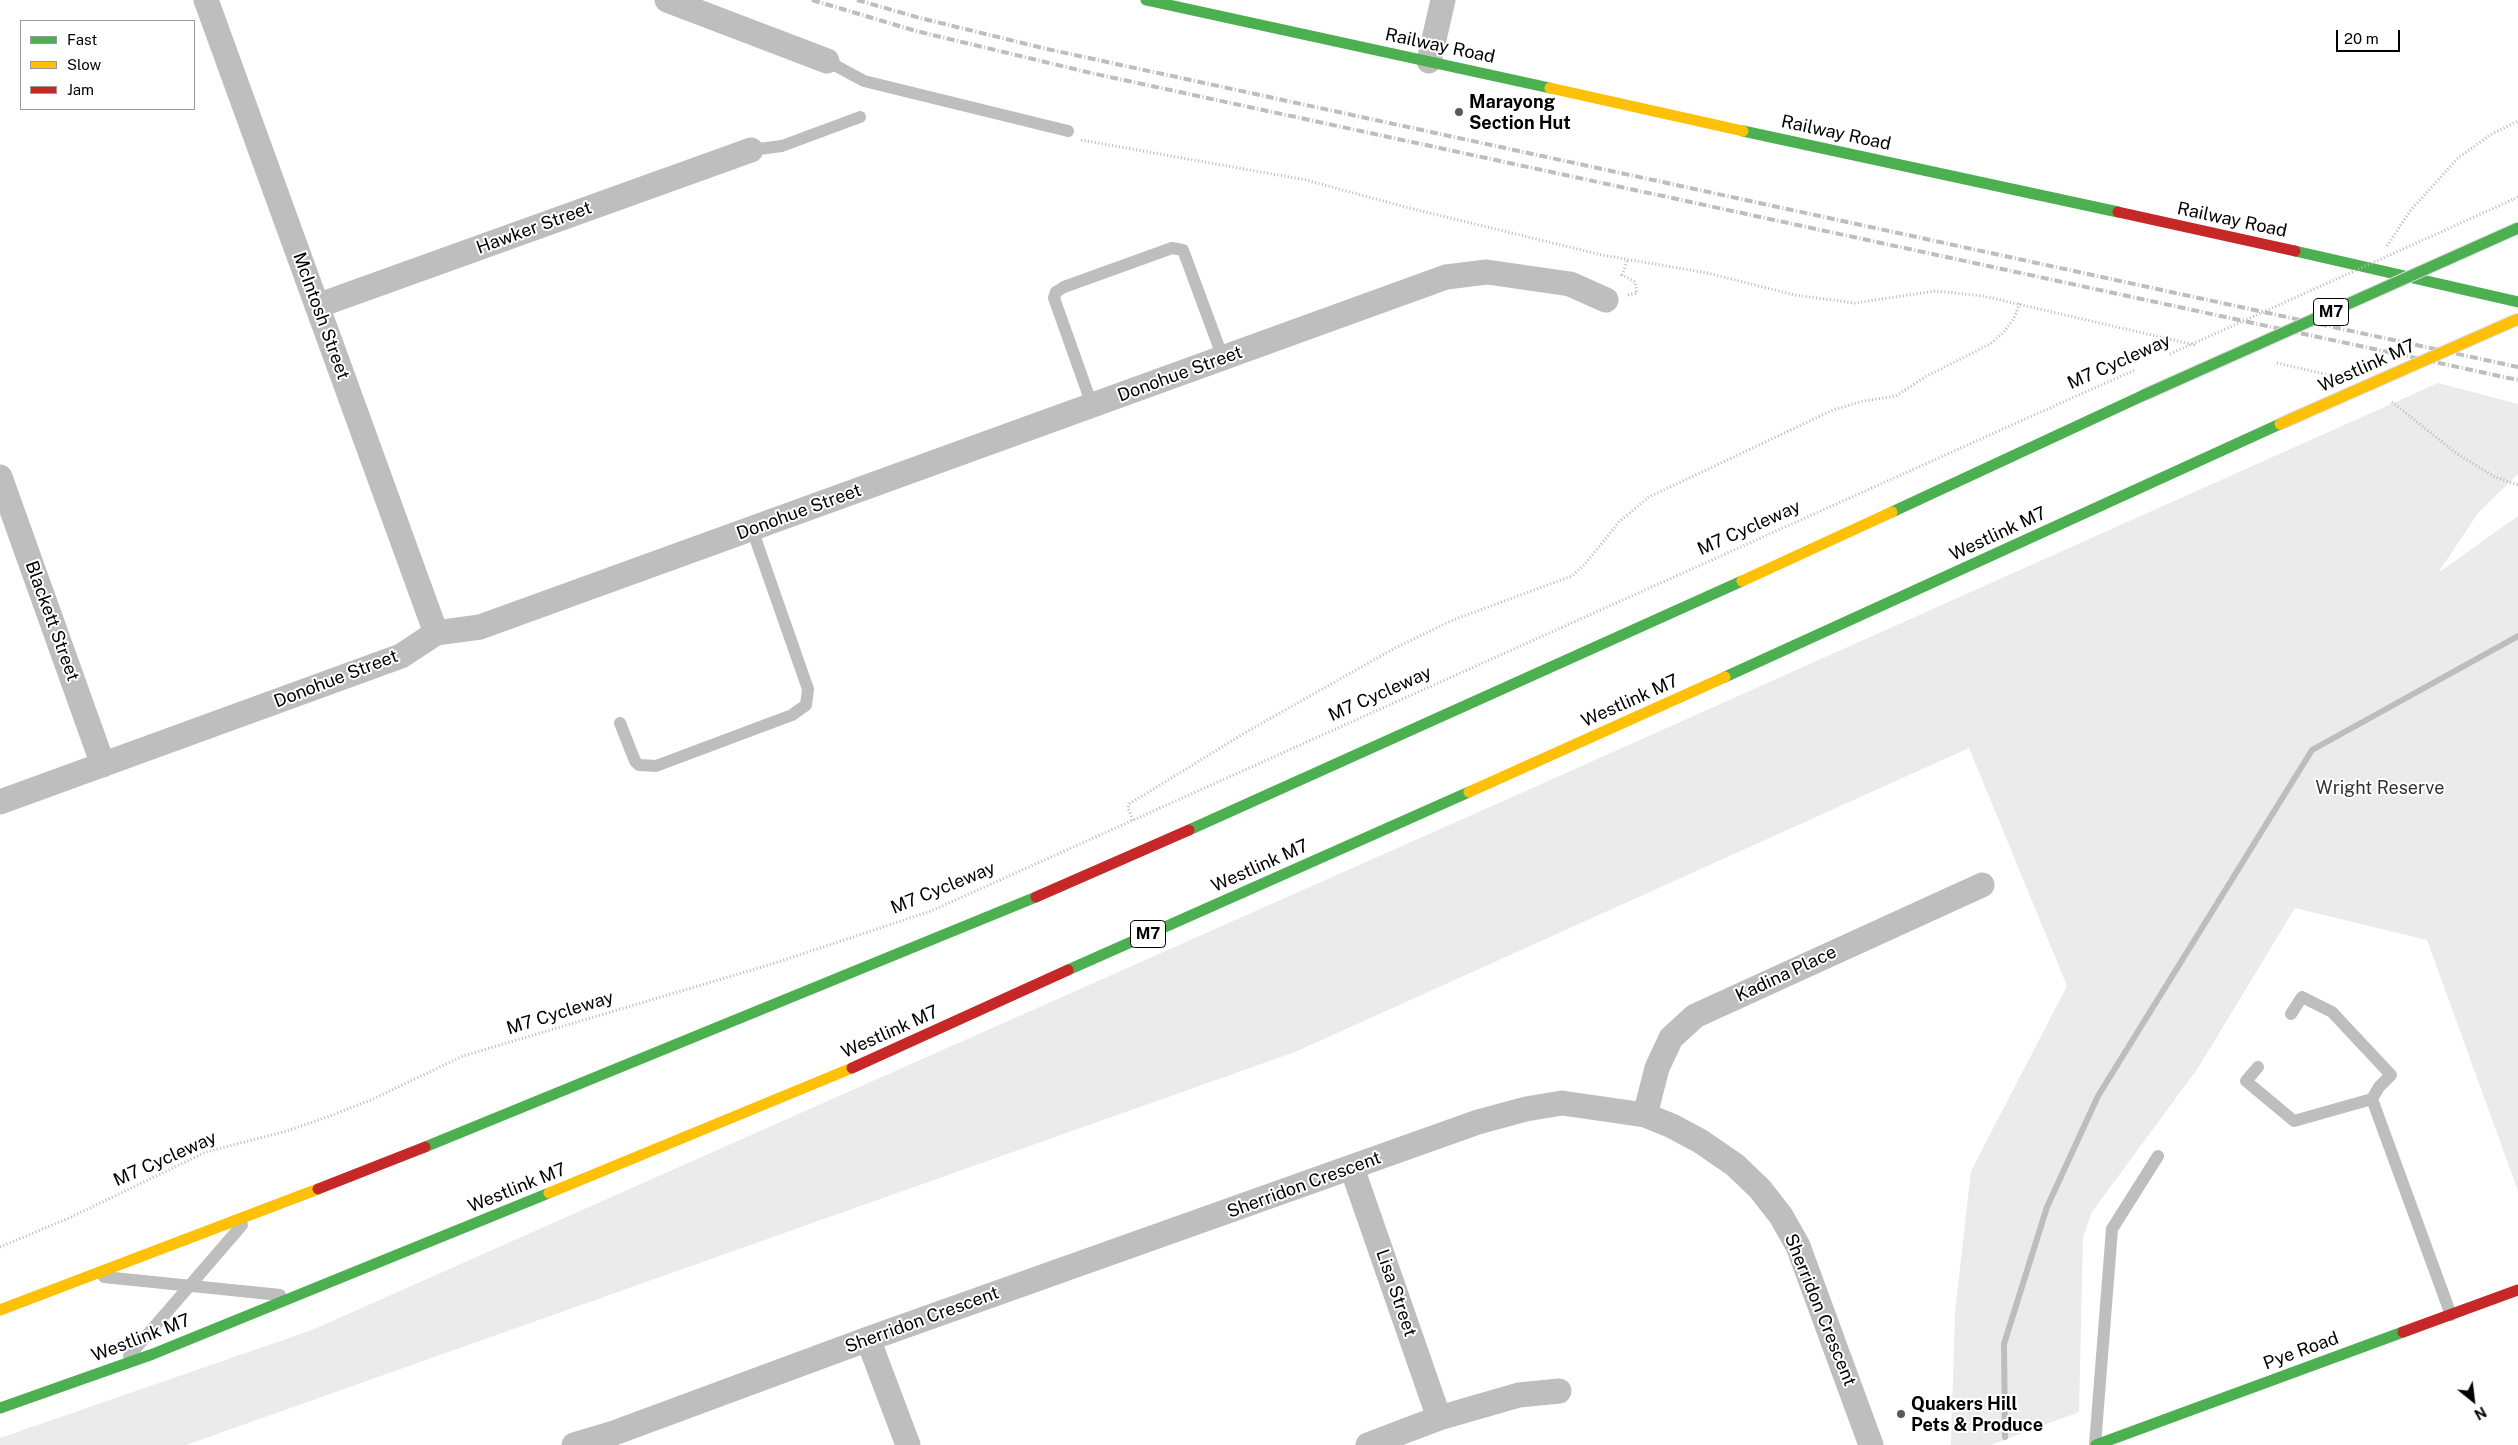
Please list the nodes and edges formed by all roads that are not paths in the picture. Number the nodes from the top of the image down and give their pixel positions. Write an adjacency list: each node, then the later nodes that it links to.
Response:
1 (206, 0): 13 (street, McIntosh Street)
2 (667, 0): 5 (street)
3 (1146, 0): 6 (main road, Railway Road)
4 (1443, 0): 6 (street)
5 (827, 61): 8 (lane)
6 (1429, 61): 12 (main road, Railway Road)
7 (860, 117): 9 (lane)
8 (1072, 136)
9 (751, 150): 13 (street, Hawker Street)
10 (2518, 228): 30 (main road, M7, bridge)
11 (1606, 300): 15 (street, Donohue Street)
12 (2518, 302)
13 (317, 306): 19 (street, McIntosh Street)
14 (2518, 319): 34 (main road, Westlink M7 / M7, bridge)
15 (1223, 358): 16 (street, Donohue Street); 16 (lane)
16 (1092, 405): 18 (street, Donohue Street)
17 (0, 478): 21 (street, Blackett Street)
18 (752, 529): 19 (street, Donohue Street); 20 (lane)
19 (436, 633): 21 (street, Donohue Street)
20 (620, 723)
21 (104, 765): 22 (street, Donohue Street)
22 (0, 802)
23 (1982, 885): 27 (street, Kadina Place)
24 (2291, 1014): 26 (lane)
25 (2258, 1067): 26 (lane)
26 (2372, 1100): 36 (lane)
27 (1645, 1115): 29 (street, Sherridon Crescent); 46 (street, Sherridon Crescent)
28 (2158, 1156): 47 (lane)
29 (1352, 1168): 37 (street, Sherridon Crescent); 41 (street, Lisa Street)
30 (250, 1216): 31 (main road, M7); 32 (lane)
31 (90, 1276): 32 (lane); 35 (main road, M7)
32 (190, 1286): 34 (lane); 38 (lane)
33 (2518, 1290): 36 (main road, Pye Road)
34 (293, 1296): 38 (main road, Westlink M7 / M7)
35 (0, 1310)
36 (2451, 1315): 47 (main road, Pye Road)
37 (868, 1339): 42 (street, Sherridon Crescent); 44 (street)
38 (122, 1365): 40 (main road, Westlink M7 / M7)
39 (1559, 1391): 41 (street)
40 (0, 1408)
41 (1438, 1418): 45 (street)
42 (616, 1439): 43 (street, Sherridon Crescent)
43 (574, 1445)
44 (908, 1445)
45 (1368, 1445)
46 (1871, 1445)
47 (2095, 1445)

